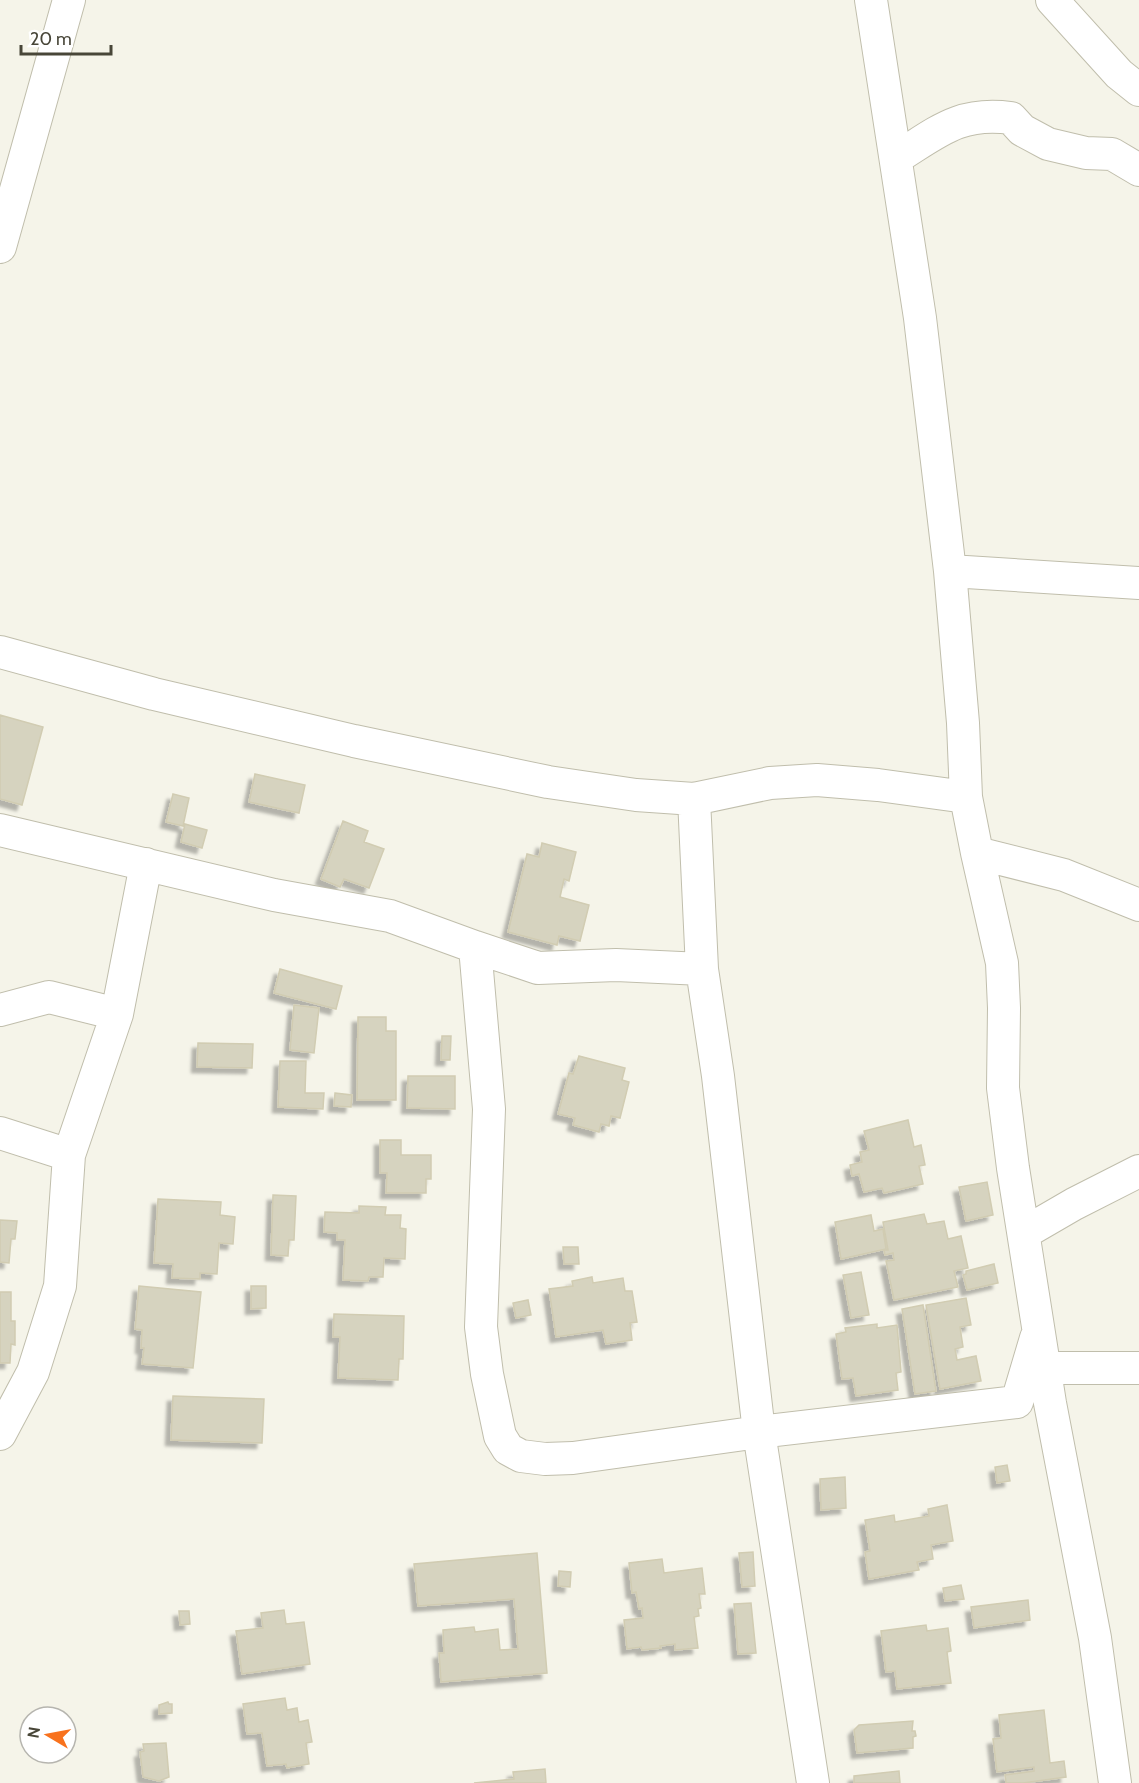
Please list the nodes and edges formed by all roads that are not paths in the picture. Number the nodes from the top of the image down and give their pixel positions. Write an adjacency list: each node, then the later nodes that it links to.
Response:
1 (69, 0): 7 (street)
2 (871, 0): 5 (street)
3 (1052, 0): 4 (street)
4 (1139, 90)
5 (896, 158): 6 (street); 8 (street)
6 (1139, 170)
7 (0, 247)
8 (950, 571): 9 (street); 11 (street)
9 (1139, 584)
10 (0, 652): 12 (street)
11 (966, 797): 12 (street); 14 (street)
12 (694, 799): 18 (street)
13 (0, 830): 15 (street)
14 (977, 853): 16 (street); 24 (street)
15 (146, 864): 17 (street); 20 (street)
16 (1139, 905)
17 (475, 947): 18 (street); 28 (street)
18 (702, 969): 28 (street)
19 (0, 1010): 20 (street)
20 (117, 1014): 22 (street)
21 (0, 1133): 22 (street)
22 (69, 1155): 29 (street)
23 (1139, 1171): 24 (street)
24 (1024, 1233): 25 (street)
25 (1038, 1329): 26 (street); 28 (street)
26 (1045, 1368): 27 (street); 31 (street)
27 (1139, 1368)
28 (759, 1432): 30 (street)
29 (0, 1434)
30 (813, 1783)
31 (1115, 1783)

